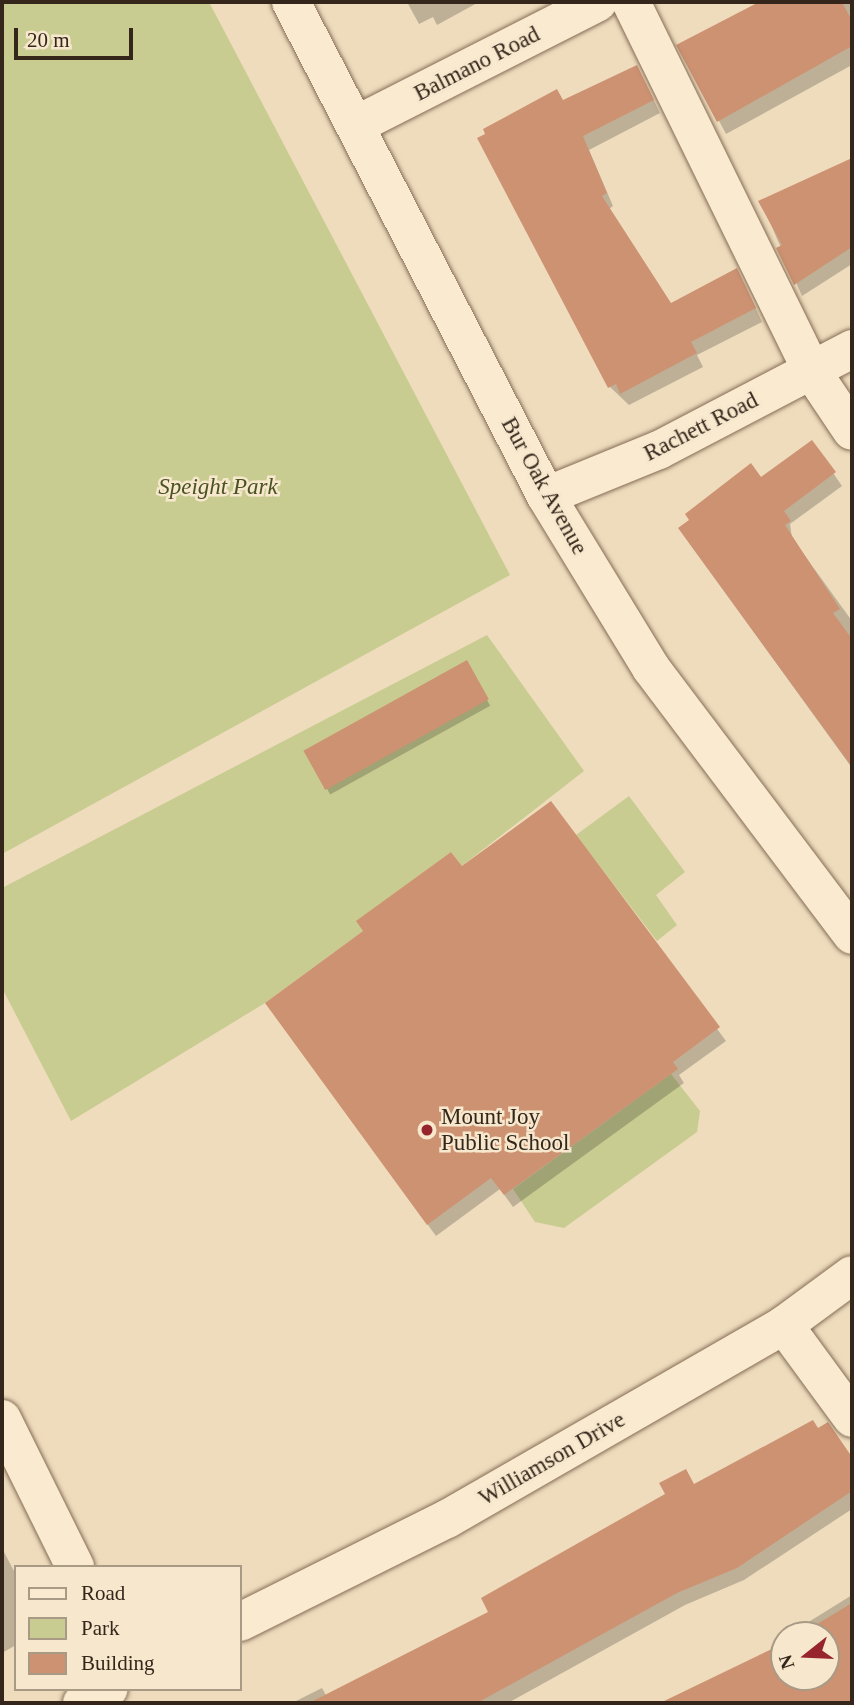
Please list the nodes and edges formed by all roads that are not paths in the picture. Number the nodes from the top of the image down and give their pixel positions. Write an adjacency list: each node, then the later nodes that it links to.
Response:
1 (291, 2): 4 (street, Bur Oak Avenue)
2 (598, 2): 4 (street, Balmano Road)
3 (631, 2): 6 (street)
4 (356, 125): 8 (street, Bur Oak Avenue)
5 (852, 349): 6 (street, Rachett Road)
6 (811, 370): 7 (street); 8 (street, Rachett Road)
7 (852, 431)
8 (546, 496): 9 (street, Bur Oak Avenue)
9 (852, 935)
10 (852, 1275): 11 (street, Williamson Drive)
11 (784, 1325): 12 (street); 15 (street, Williamson Drive)
12 (852, 1418)
13 (2, 1419): 14 (street)
14 (74, 1565)
15 (242, 1621)
16 (104, 1691): 17 (street)
17 (82, 1703)

